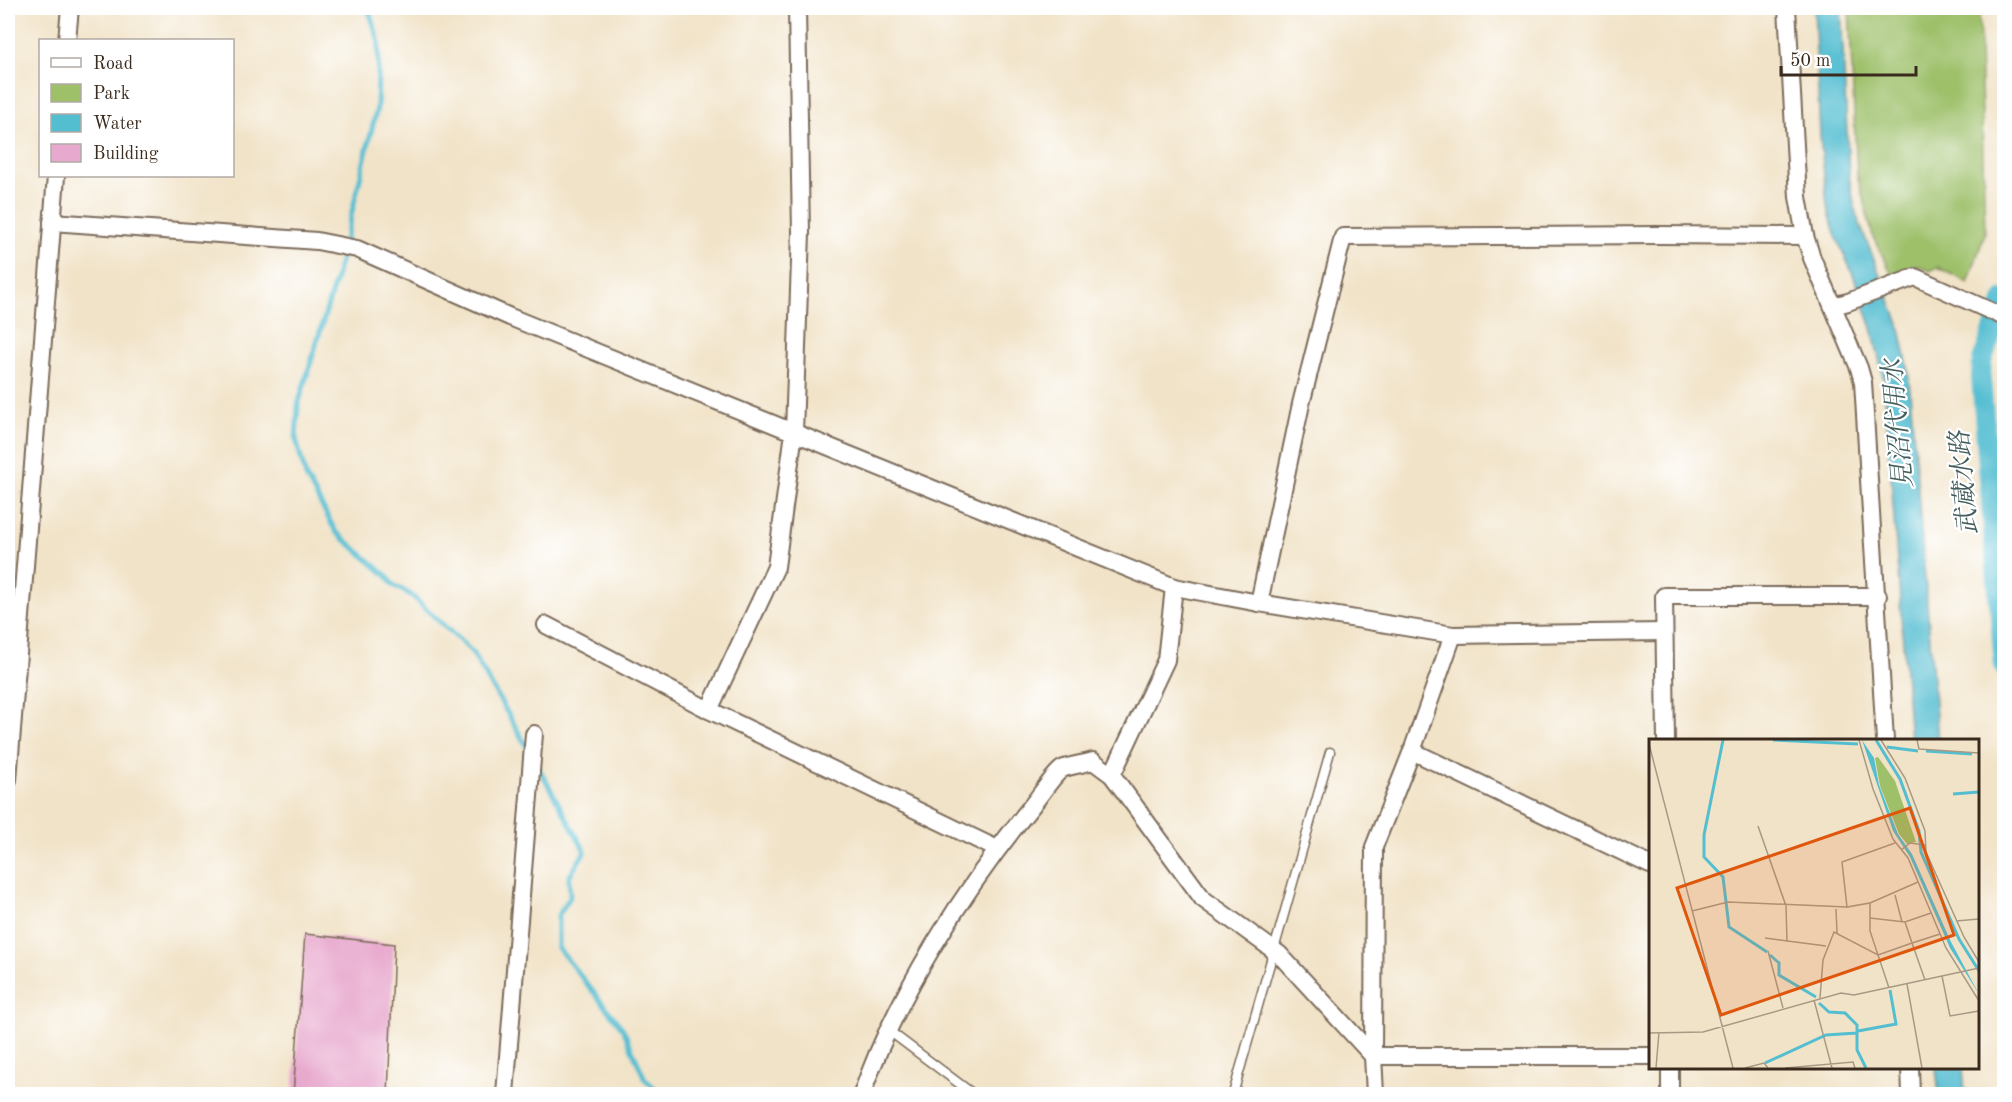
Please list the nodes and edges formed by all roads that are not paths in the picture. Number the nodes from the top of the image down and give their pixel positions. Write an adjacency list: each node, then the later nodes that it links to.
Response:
1 (70, 8): 4 (street)
2 (797, 8): 10 (street)
3 (1787, 8): 7 (street)
4 (67, 39)
5 (56, 177): 6 (street)
6 (52, 222): 10 (street); 24 (street)
7 (1805, 236): 8 (street); 13 (street)
8 (1833, 306): 9 (street); 12 (street)
9 (2004, 317)
10 (794, 432): 11 (street); 17 (street)
11 (1174, 587): 13 (street); 23 (street)
12 (1878, 596): 15 (street); 19 (street)
13 (1259, 603): 16 (street)
14 (546, 625): 17 (street)
15 (1663, 632): 16 (street); 18 (street)
16 (1453, 635): 21 (street)
17 (709, 710): 25 (street)
18 (1666, 739)
19 (1885, 739)
20 (533, 740): 33 (street)
21 (1412, 751): 26 (street); 29 (street)
22 (1330, 752): 27 (lane)
23 (1112, 775): 25 (street); 27 (street)
24 (8, 780)
25 (997, 849): 28 (street)
26 (1649, 862)
27 (1274, 951): 29 (street); 36 (lane)
28 (888, 1029): 34 (street); 35 (lane)
29 (1373, 1056): 30 (street); 37 (street)
30 (1649, 1056)
31 (1670, 1069): 38 (street)
32 (1910, 1069): 39 (street)
33 (505, 1095)
34 (862, 1095)
35 (973, 1095)
36 (1233, 1095)
37 (1375, 1095)
38 (1670, 1095)
39 (1911, 1095)

